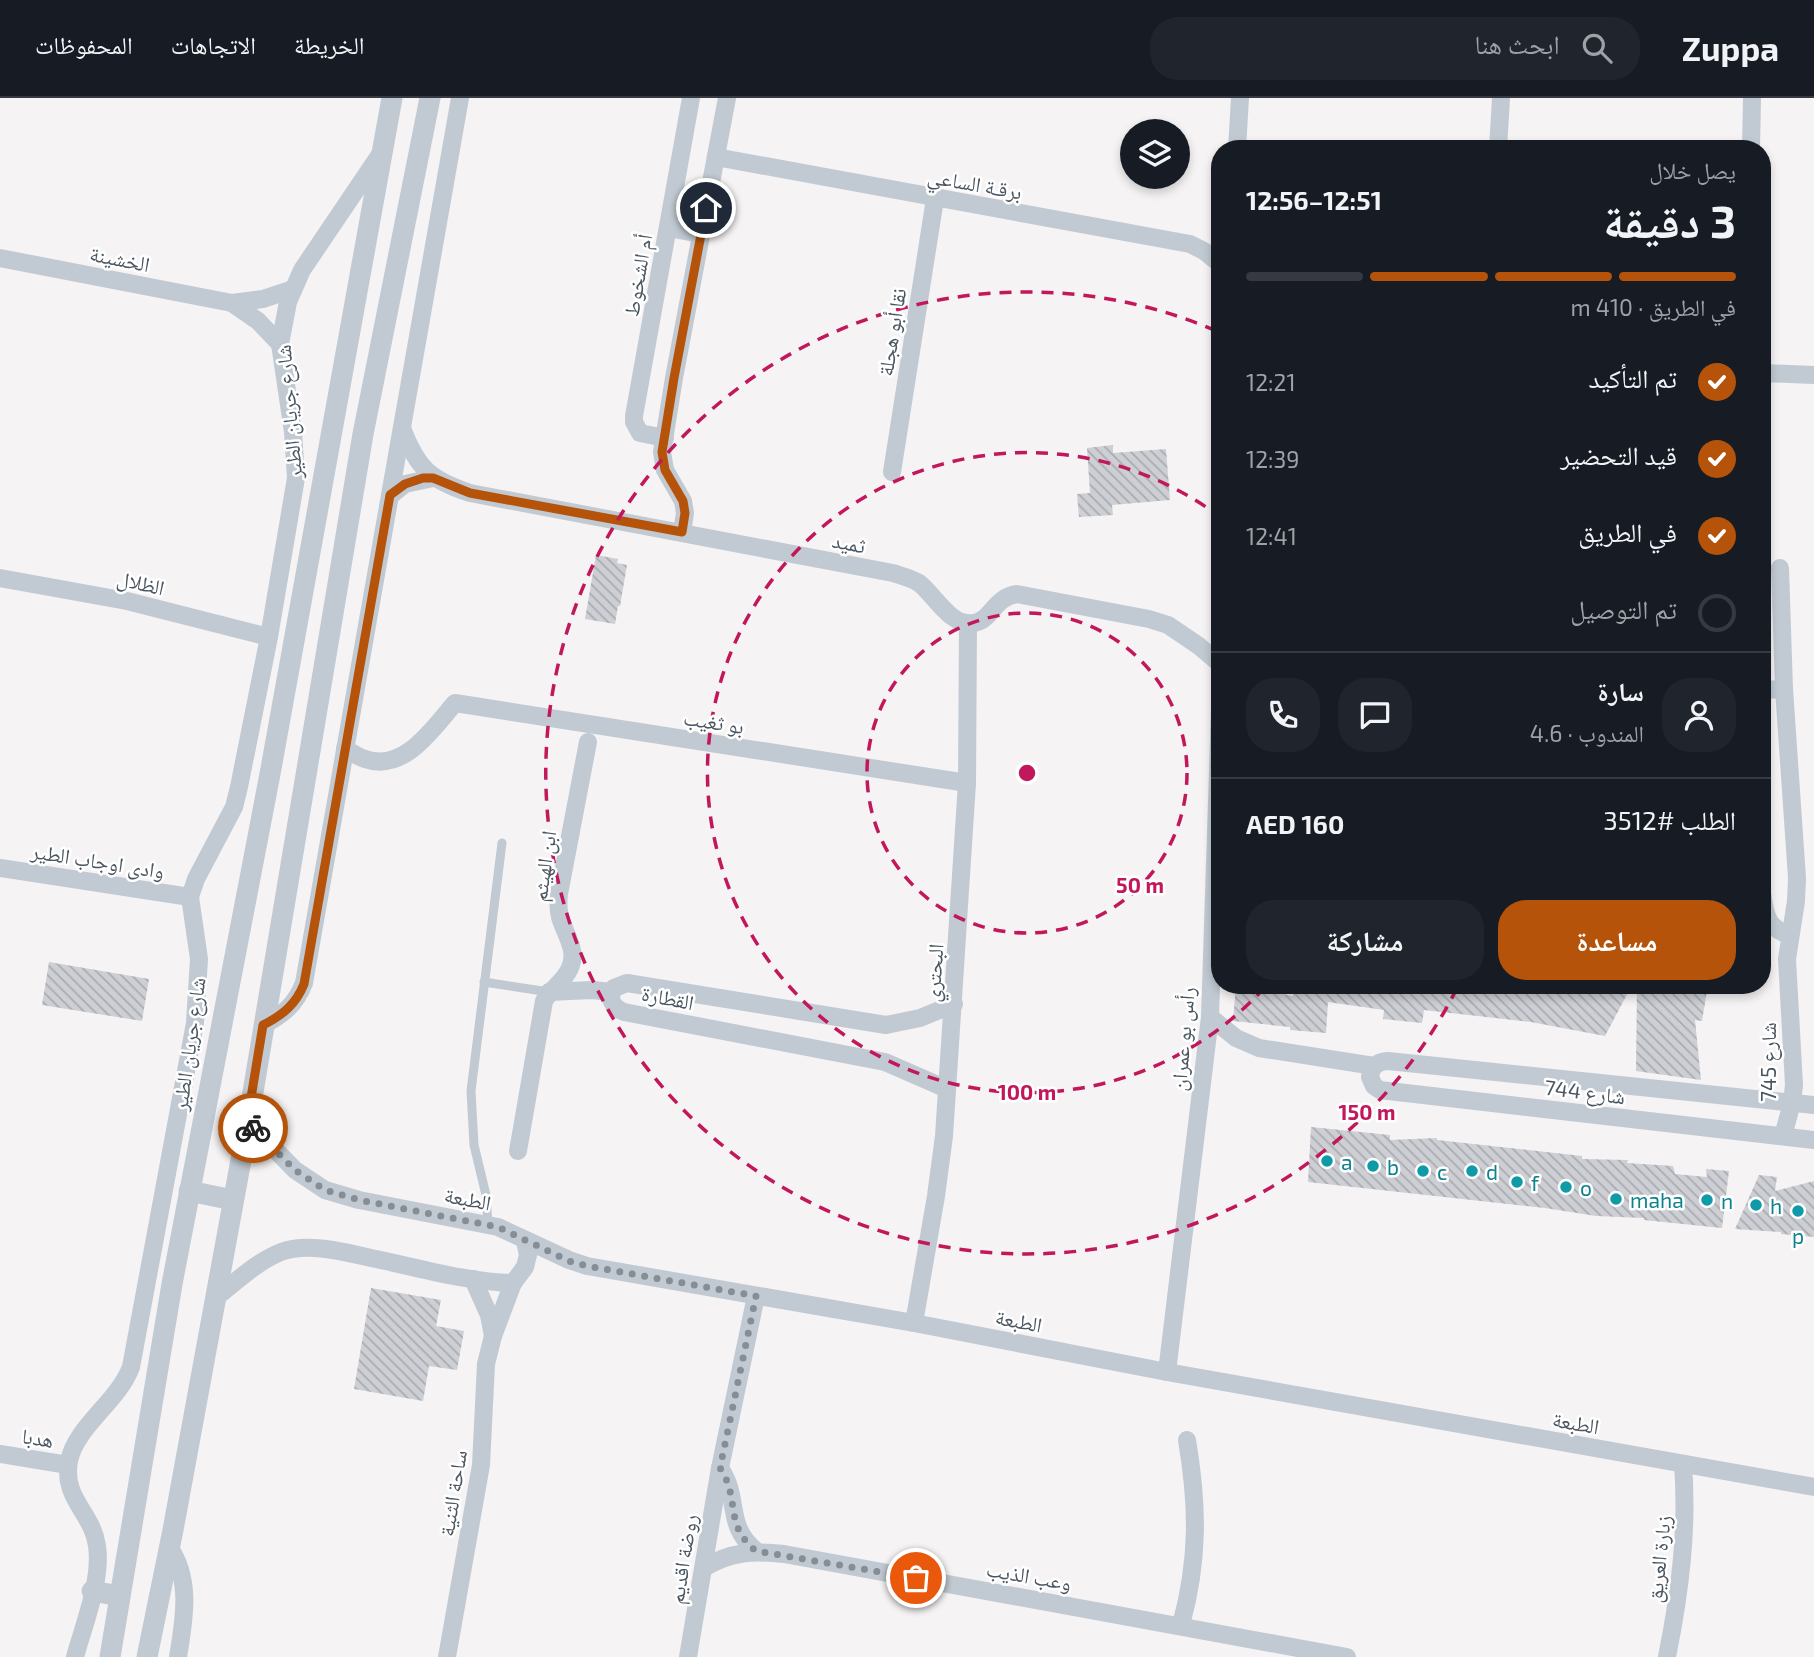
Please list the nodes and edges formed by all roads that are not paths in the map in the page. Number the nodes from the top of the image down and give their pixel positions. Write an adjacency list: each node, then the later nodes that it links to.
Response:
1 (392, 98): 12 (street, شارع جريان الطير)
2 (430, 98): 53 (street)
3 (460, 98): 26 (street)
4 (691, 98): 15 (street, أم الشخوط)
5 (727, 98): 13 (street)
6 (1240, 98): 9 (street)
7 (1501, 98): 10 (street)
8 (1752, 98): 11 (street)
9 (1238, 140)
10 (1499, 140)
11 (1751, 140)
12 (383, 150): 19 (street, شارع جريان الطير); 62 (street, شارع جريان الطير)
13 (716, 157): 14 (street, برقـة الساعي); 16 (street)
14 (935, 199): 17 (street, برقـة الساعي); 28 (street, نقا أبو هجلة)
15 (668, 228): 16 (street); 22 (street, أم الشخوط)
16 (701, 234): 25 (street)
17 (1211, 257)
18 (0, 258): 20 (street, الخشينة)
19 (292, 289): 20 (street, الخشينة); 21 (street, شارع جريان الطير)
20 (232, 303): 21 (street, الخشينة)
21 (280, 344): 35 (street, شارع جريان الطير)
22 (642, 372): 25 (street); 27 (street, أم الشخوط)
23 (1771, 373): 24 (street)
24 (1814, 375)
25 (674, 378): 27 (street)
26 (402, 428): 29 (street); 30 (street)
27 (665, 438): 31 (street)
28 (892, 472)
29 (433, 478): 30 (street); 31 (street, ثميد)
30 (390, 495): 40 (street)
31 (682, 532): 34 (street, ثميد)
32 (1780, 568): 37 (street, شارع 745)
33 (0, 578): 35 (street, الظلال)
34 (968, 624): 36 (street); 41 (street, البحتري)
35 (269, 638): 44 (street, شارع جريان الطير)
36 (1211, 656)
37 (1784, 689): 38 (street); 46 (street, شارع 745)
38 (1771, 690)
39 (589, 742): 49 (street, ابن الهيثم)
40 (345, 749): 41 (street, بو ثغيب); 53 (street)
41 (967, 783): 51 (street, البحتري)
42 (502, 843): 47 (lane)
43 (0, 868): 44 (street, وادى اوجاب الطير)
44 (190, 897): 76 (street, شارع جريان الطير)
45 (1771, 924): 46 (street)
46 (1790, 935): 56 (street, شارع 745)
47 (484, 982): 49 (lane); 64 (lane)
48 (1211, 986): 52 (street, رأس بو عمران)
49 (549, 992): 50 (street); 61 (street, ابن الهيثم)
50 (612, 992): 51 (street, القطارة); 55 (street, القطارة)
51 (954, 1004): 55 (street, البحتري)
52 (1210, 1017): 54 (street, شارع 744); 72 (street, رأس بو عمران)
53 (263, 1025): 58 (street)
54 (1374, 1066): 56 (street, شارع 744); 59 (street, شارع 744)
55 (947, 1088): 70 (street, البحتري)
56 (1792, 1103): 57 (street, شارع 744); 59 (street, شارع 745)
57 (1814, 1105)
58 (247, 1122): 63 (street); 64 (street, الطبعة)
59 (1783, 1136): 60 (street, شارع 744)
60 (1814, 1140)
61 (518, 1151)
62 (190, 1191): 63 (street); 83 (street, شارع جريان الطير)
63 (233, 1200): 69 (street)
64 (488, 1225): 65 (street, الطبعة)
65 (525, 1241): 67 (street, ساحة الثنية); 68 (street, الطبعة)
66 (473, 1279): 67 (street); 69 (street); 71 (street, ساحة الثنية)
67 (513, 1283): 71 (street, ساحة الثنية)
68 (756, 1296): 70 (street, الطبعة); 77 (street, روضة اقديم)
69 (215, 1298): 79 (street)
70 (914, 1323): 72 (street, الطبعة)
71 (493, 1336): 89 (street, ساحة الثنية)
72 (1167, 1372): 75 (street, الطبعة)
73 (1187, 1440): 84 (street)
74 (0, 1454): 76 (street, هدبا)
75 (1684, 1464): 78 (street, الطبعة); 92 (street, زبارة العريق)
76 (68, 1465): 82 (street)
77 (720, 1468): 80 (street); 81 (street, روضة اقديم)
78 (1814, 1488)
79 (169, 1548): 87 (street); 88 (street)
80 (756, 1551): 81 (street, وعب الذيب); 84 (street, وعب الذيب)
81 (704, 1568): 90 (street, روضة اقديم)
82 (93, 1591): 83 (street); 85 (street)
83 (120, 1596): 86 (street, شارع جريان الطير)
84 (1181, 1625): 91 (street, وعب الذيب)
85 (75, 1657)
86 (110, 1657)
87 (147, 1657)
88 (178, 1657)
89 (447, 1657)
90 (688, 1657)
91 (1347, 1657)
92 (1667, 1657)

